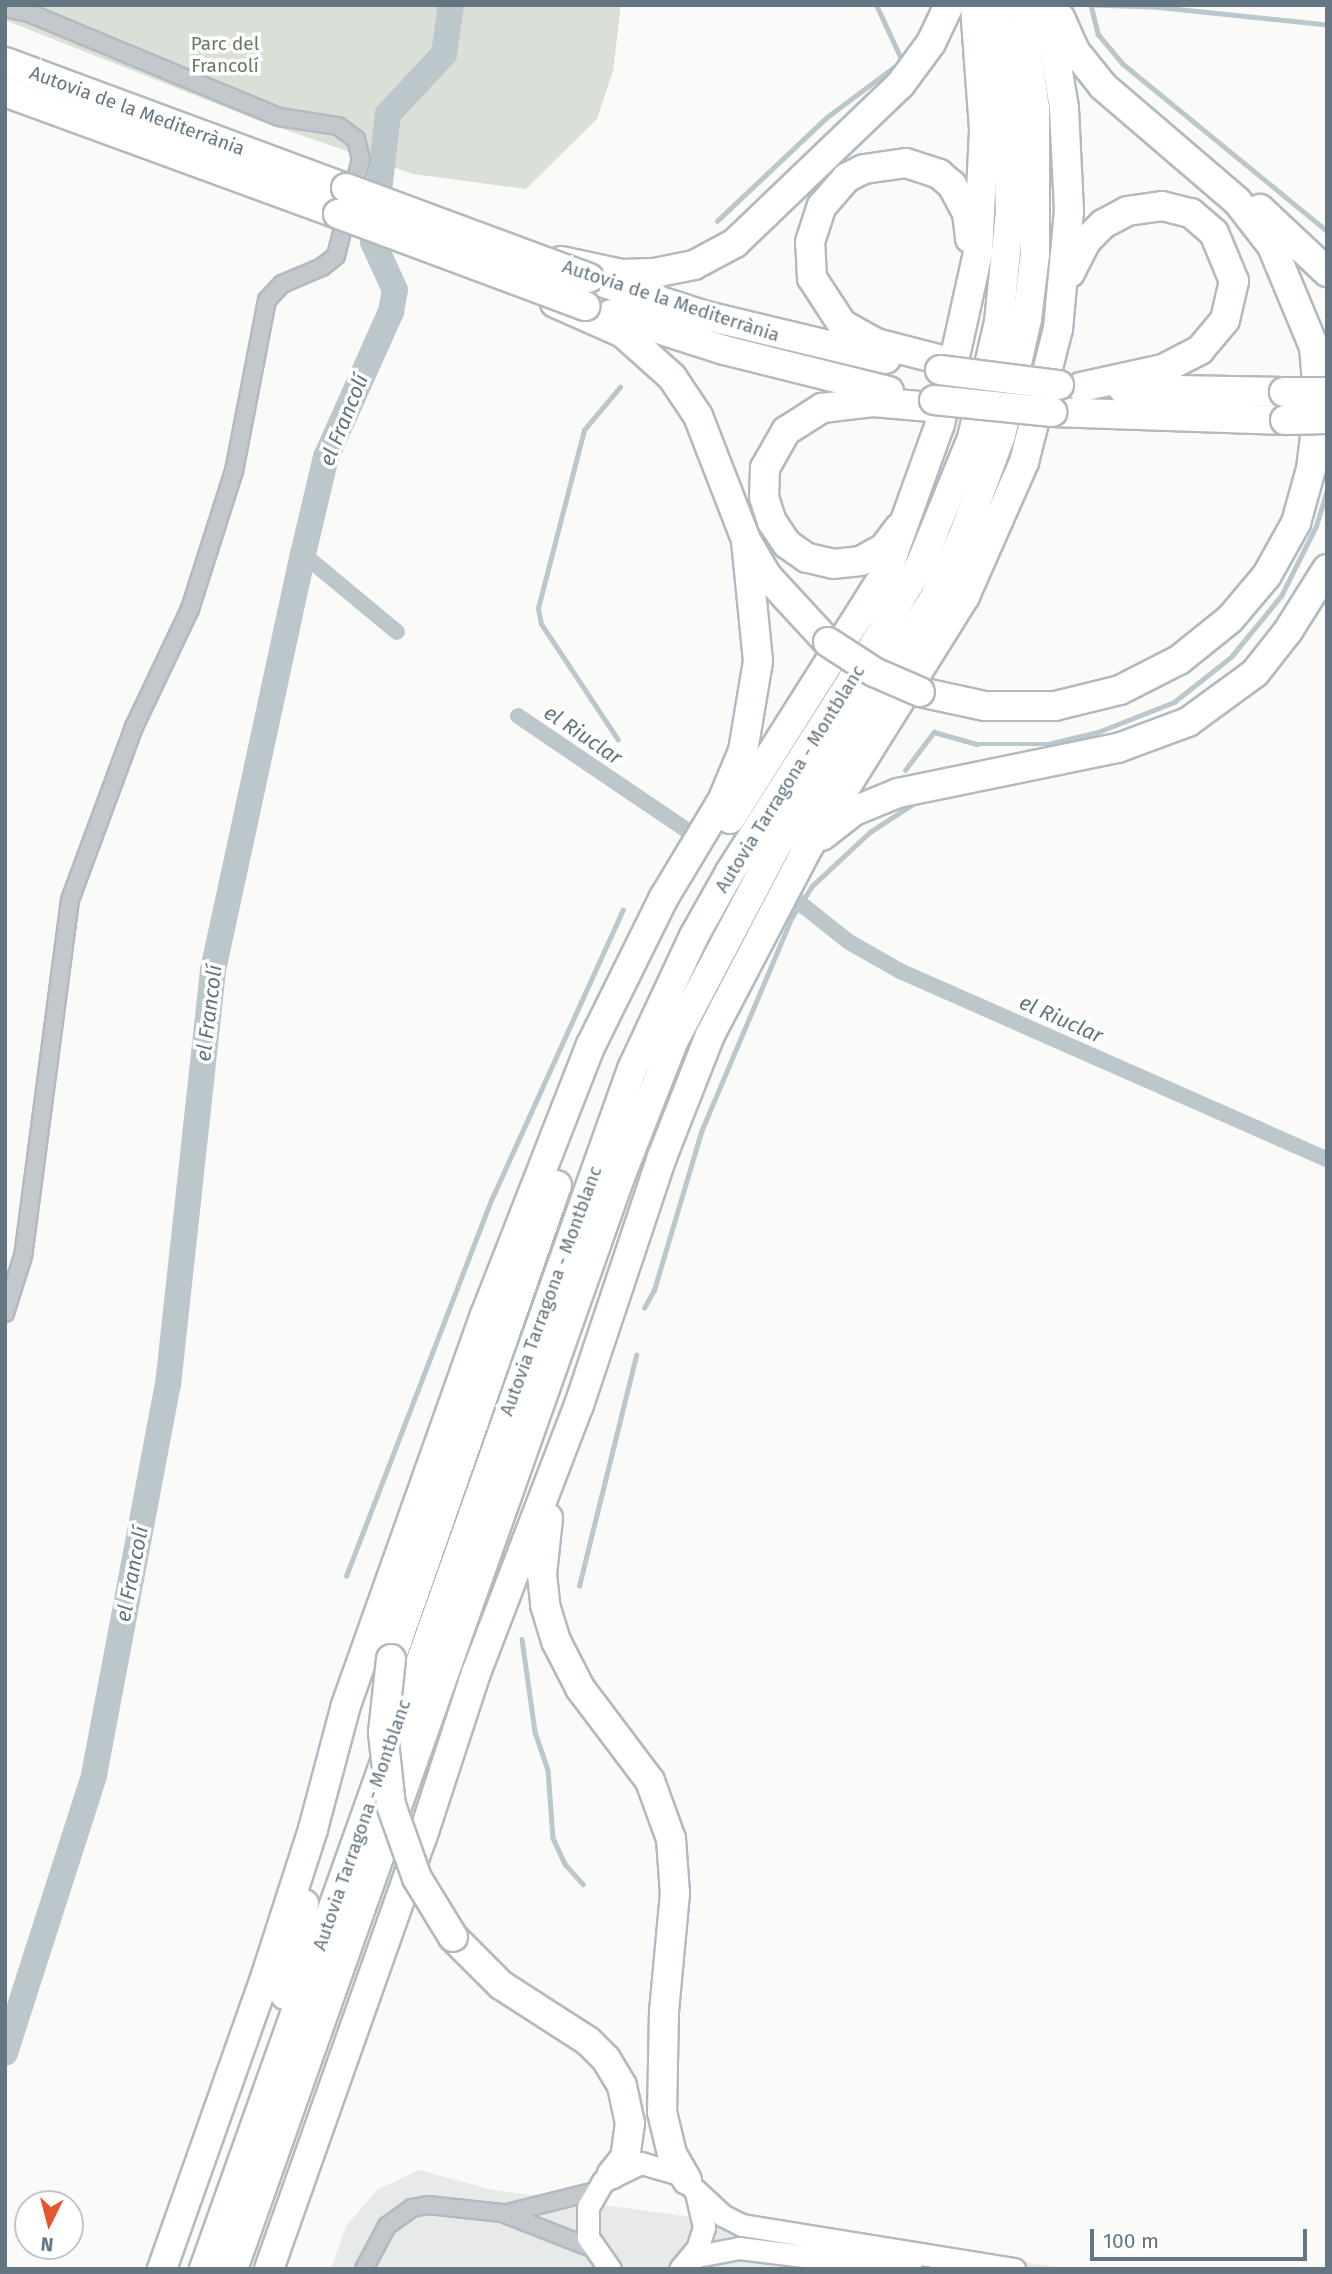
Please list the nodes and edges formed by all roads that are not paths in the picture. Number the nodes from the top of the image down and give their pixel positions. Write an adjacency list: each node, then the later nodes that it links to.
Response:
1 (949, 5): 12 (highway)
2 (975, 5): 16 (highway)
3 (992, 5): 18 (highway, Autovia Tarragona - Montblanc)
4 (1020, 5): 32 (highway, Autovia Tarragona - Montblanc)
5 (1047, 5): 14 (highway)
6 (1057, 5): 10 (highway)
7 (5, 8): 30 (street)
8 (5, 62): 11 (highway, Autovia de la Mediterrània)
9 (5, 92): 11 (highway, Autovia de la Mediterrània)
10 (1143, 121): 13 (highway); 25 (highway, bridge)
11 (342, 201): 12 (highway, Autovia de la Mediterrània, bridge); 15 (highway, Autovia de la Mediterrània, bridge)
12 (591, 272): 17 (highway, Autovia de la Mediterrània)
13 (1327, 272)
14 (1063, 299): 19 (highway); 27 (highway)
15 (584, 311): 21 (highway, Autovia de la Mediterrània); 25 (highway)
16 (965, 319): 17 (highway); 24 (highway)
17 (941, 365): 18 (highway, Autovia de la Mediterrània, bridge)
18 (984, 366): 19 (highway, Autovia de la Mediterrània, bridge); 35 (highway, Autovia Tarragona - Montblanc)
19 (1070, 386): 22 (highway, Autovia de la Mediterrània)
20 (1327, 392): 22 (highway, Autovia de la Mediterrània, bridge)
21 (941, 403): 22 (highway, Autovia de la Mediterrània, bridge); 24 (highway)
22 (1285, 406): 23 (highway, Autovia de la Mediterrània, bridge)
23 (1327, 419)
24 (911, 508): 28 (highway)
25 (746, 540): 29 (highway)
26 (1327, 569): 27 (highway)
27 (809, 846): 31 (highway)
28 (602, 1056): 29 (highway); 36 (highway, bridge)
29 (559, 1135): 34 (highway)
30 (5, 1313)
31 (579, 1405): 33 (highway); 37 (highway)
32 (531, 1431): 33 (highway); 43 (highway, Autovia Tarragona - Montblanc)
33 (476, 1673): 44 (highway)
34 (313, 1829): 35 (highway); 41 (highway)
35 (274, 2065): 42 (highway, Autovia Tarragona - Montblanc)
36 (604, 2182): 37 (main road); 38 (street); 39 (main road)
37 (691, 2185): 40 (main road); 48 (main road)
38 (502, 2213): 39 (street); 45 (street)
39 (592, 2248): 46 (main road)
40 (686, 2263): 47 (main road)
41 (162, 2269)
42 (205, 2269)
43 (233, 2269)
44 (267, 2269)
45 (364, 2269)
46 (610, 2269)
47 (911, 2269)
48 (1014, 2269)

